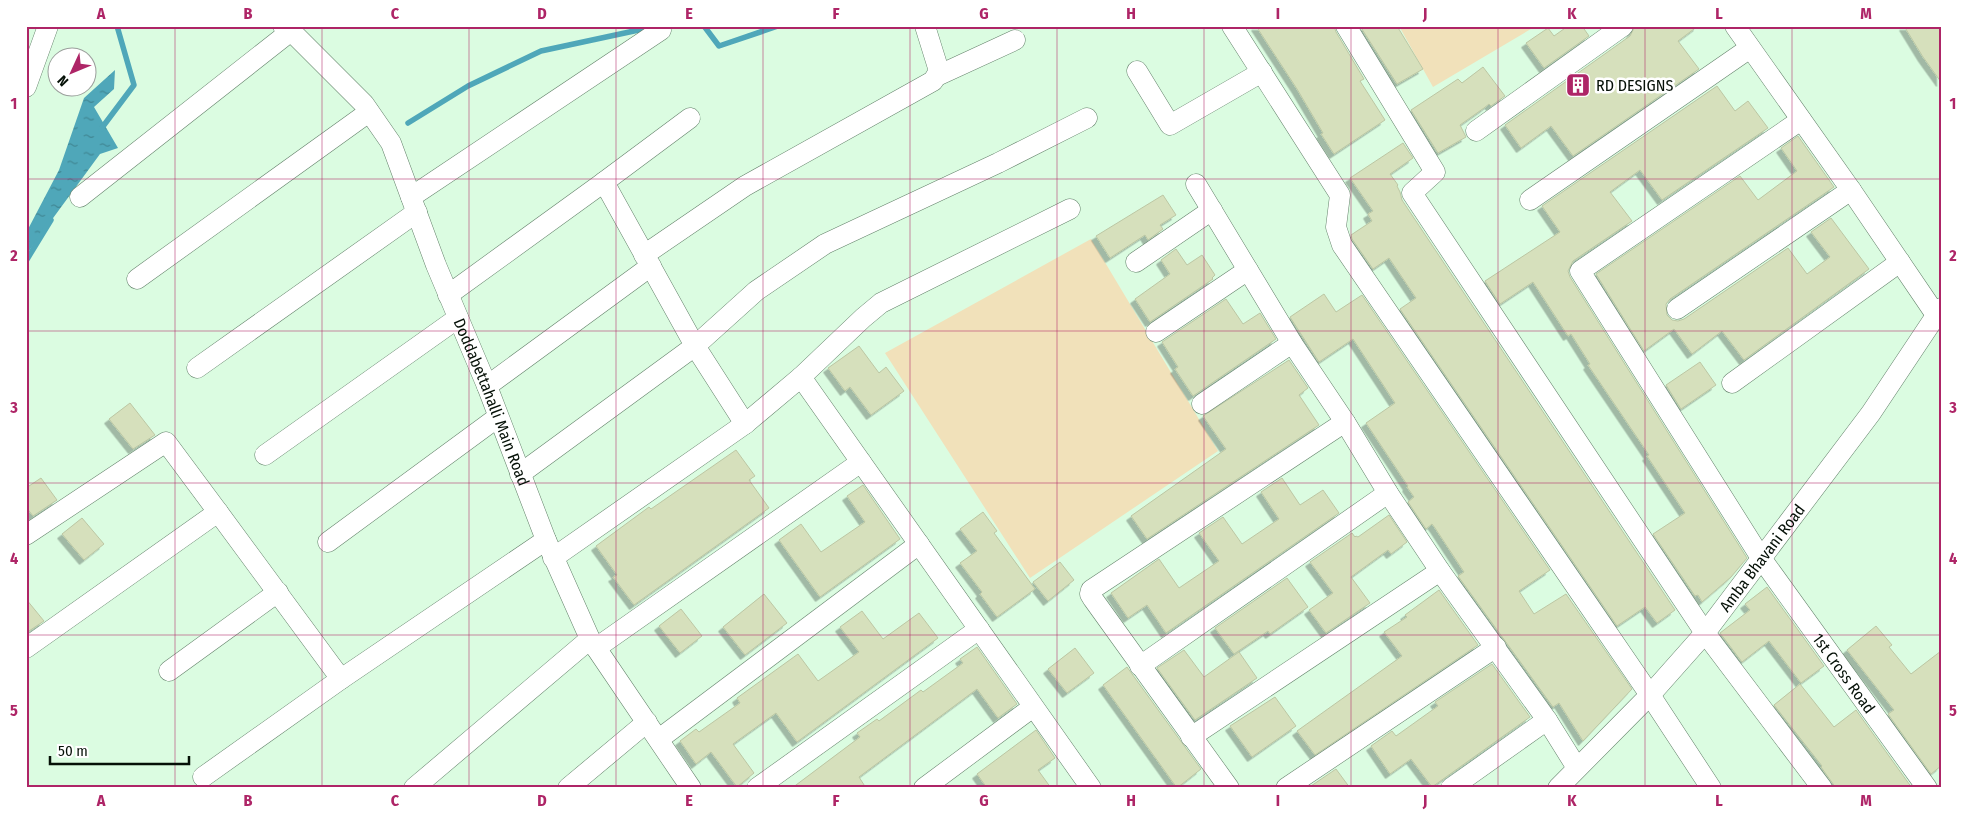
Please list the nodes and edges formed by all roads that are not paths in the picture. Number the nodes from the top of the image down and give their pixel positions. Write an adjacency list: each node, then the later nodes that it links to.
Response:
1 (48, 26): 14 (street)
2 (925, 26): 13 (street)
3 (1232, 26): 12 (street)
4 (1346, 26): 61 (street)
5 (1623, 26): 19 (street)
6 (1735, 26): 10 (street)
7 (287, 29): 15 (street, Doddabettahalli Main Road); 23 (street)
8 (661, 30): 25 (street)
9 (1016, 40): 13 (street)
10 (1750, 48): 18 (street); 24 (street)
11 (1137, 71): 12 (street)
12 (1262, 72): 68 (street)
13 (938, 76): 28 (street)
14 (26, 87)
15 (369, 112): 25 (street, Doddabettahalli Main Road); 32 (street)
16 (690, 118): 20 (street)
17 (1086, 118): 39 (street)
18 (1801, 120): 22 (street); 57 (street, 1st Cross Road)
19 (1476, 131)
20 (604, 182): 28 (street); 33 (street)
21 (1196, 184): 27 (street)
22 (1851, 190): 30 (street); 34 (street)
23 (80, 197)
24 (1530, 200)
25 (414, 205): 33 (street, Doddabettahalli Main Road); 40 (street)
26 (1070, 210): 41 (street)
27 (1212, 210): 29 (street); 31 (street)
28 (648, 260): 39 (street); 43 (street)
29 (1136, 262)
30 (1900, 262): 35 (street); 42 (street)
31 (1248, 270): 37 (street); 38 (street)
32 (137, 280)
33 (448, 295): 36 (street, Doddabettahalli Main Road)
34 (1677, 309)
35 (1938, 311): 57 (street, Amba Bhavani Road)
36 (458, 318): 43 (street, Doddabettahalli Main Road); 48 (street)
37 (1156, 332)
38 (1292, 344): 44 (street); 46 (street)
39 (695, 346): 47 (street); 50 (street)
40 (197, 368)
41 (801, 377): 47 (street); 49 (street)
42 (1732, 383)
43 (487, 386): 45 (street, Doddabettahalli Main Road)
44 (1202, 404)
45 (498, 417): 50 (street, Doddabettahalli Main Road); 54 (street)
46 (1345, 422): 51 (street); 65 (street)
47 (745, 424): 56 (street)
48 (265, 455)
49 (861, 462): 55 (street); 62 (street)
50 (520, 474): 56 (street, Doddabettahalli Main Road)
51 (1388, 493): 58 (street); 65 (street)
52 (218, 512): 53 (street); 59 (street); 64 (street)
53 (26, 536)
54 (328, 542)
55 (920, 544): 60 (street); 73 (street)
56 (550, 549): 62 (street, Doddabettahalli Main Road); 67 (street)
57 (1760, 558): 61 (street, Amba Bhavani Road); 88 (street, 1st Cross Road)
58 (1440, 571): 63 (street); 72 (street)
59 (278, 592): 66 (street); 67 (street)
60 (979, 629): 69 (street); 80 (street)
61 (1705, 633): 68 (street, Amba Bhavani Road); 87 (street)
62 (593, 644): 71 (street, Doddabettahalli Main Road); 78 (street)
63 (1496, 647): 70 (street); 84 (street)
64 (26, 648)
65 (1140, 666): 72 (street)
66 (169, 671)
67 (341, 679): 75 (street)
68 (1650, 695): 74 (street, Amba Bhavani Road); 86 (street)
69 (1033, 707): 81 (street); 82 (street)
70 (1547, 720): 74 (street); 85 (street)
71 (647, 722): 73 (street, Doddabettahalli Main Road); 79 (street)
72 (1191, 737): 83 (street)
73 (659, 739): 76 (street, Doddabettahalli Main Road)
74 (1577, 768): 77 (street, Amba Bhavani Road)
75 (203, 777)
76 (681, 784)
77 (1562, 786)
78 (414, 788)
79 (568, 788)
80 (756, 788)
81 (924, 788)
82 (1091, 788)
83 (1229, 788)
84 (1286, 788)
85 (1451, 788)
86 (1711, 788)
87 (1822, 788)
88 (1927, 788)

